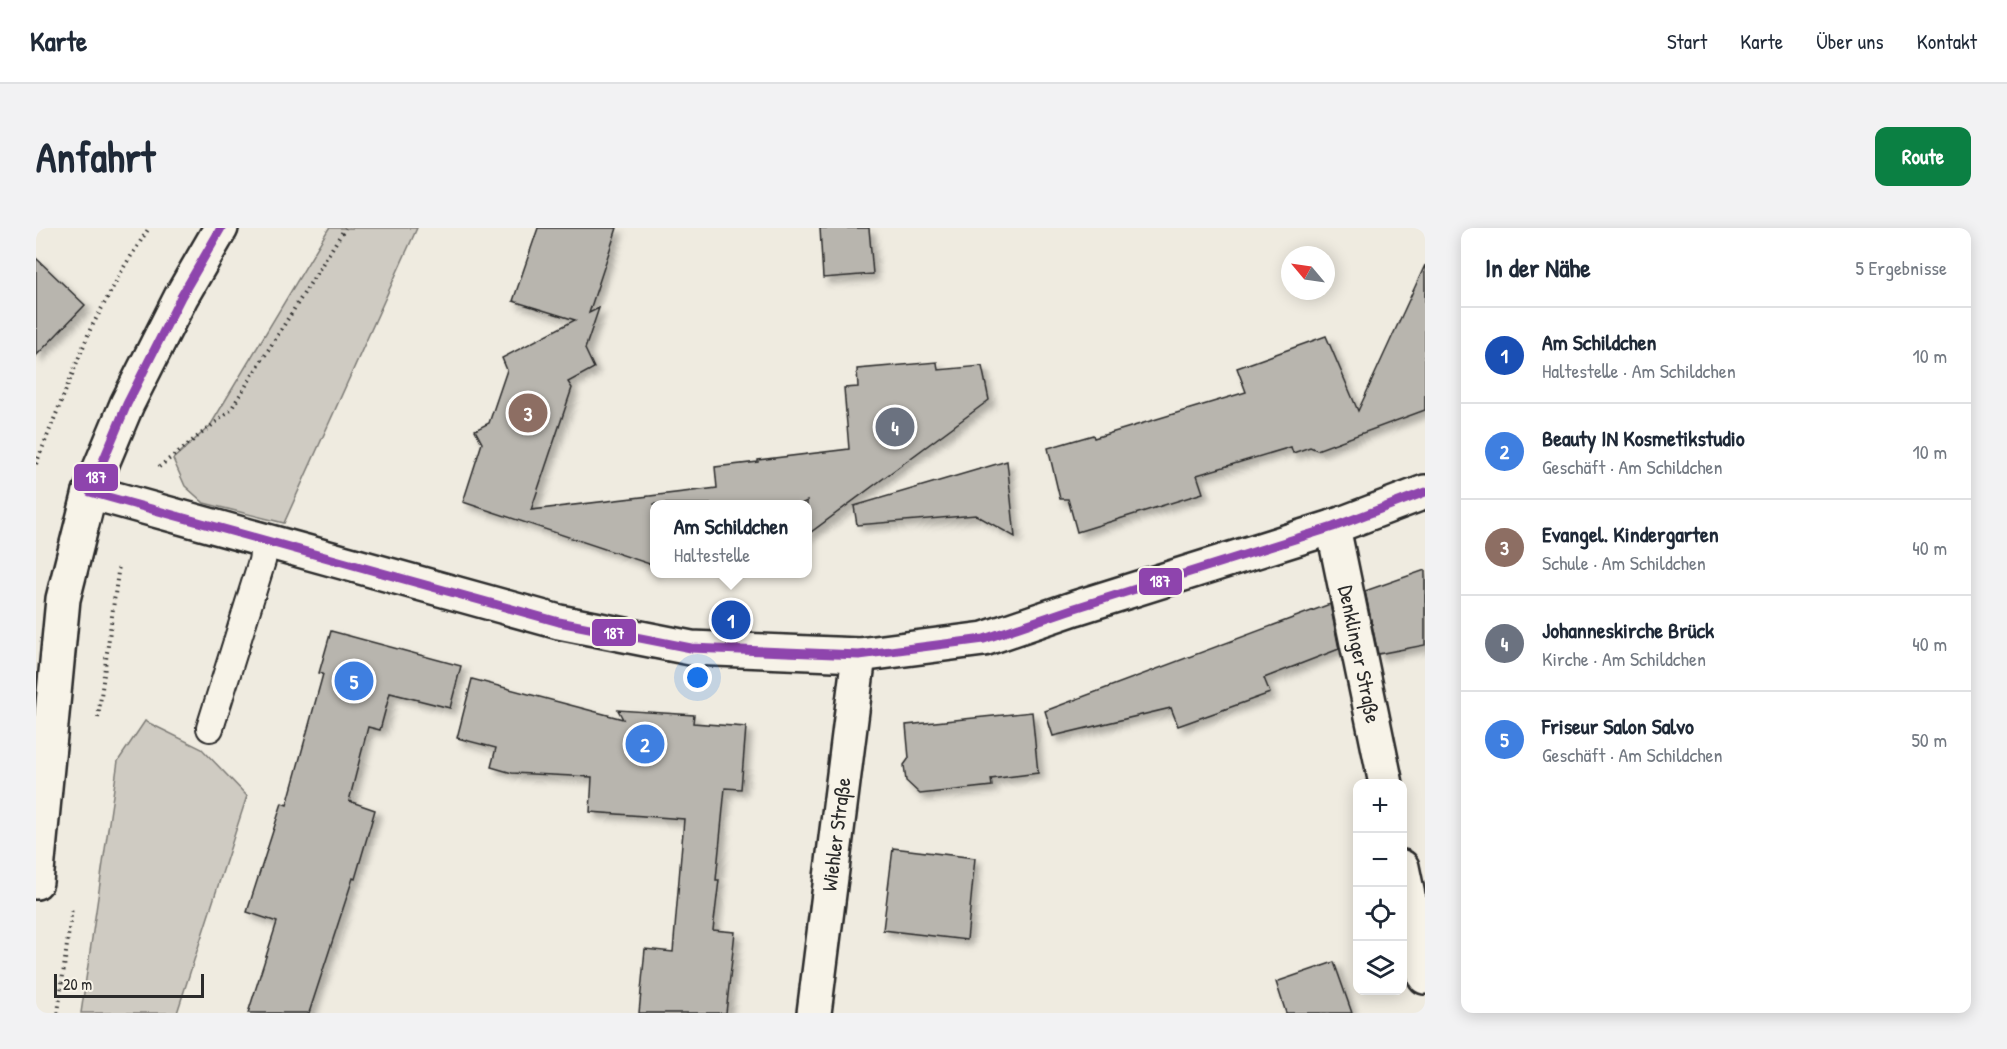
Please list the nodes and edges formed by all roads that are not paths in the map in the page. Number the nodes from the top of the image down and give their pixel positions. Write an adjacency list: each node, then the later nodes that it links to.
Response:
1 (222, 228): 2 (street)
2 (90, 492): 5 (street); 7 (street)
3 (1425, 492): 4 (street)
4 (1334, 527): 6 (street); 9 (street, Denklinger Straße)
5 (265, 541): 6 (street); 8 (lane)
6 (859, 655): 13 (street, Wiehler Straße)
7 (45, 684): 10 (street)
8 (210, 728)
9 (1385, 779)
10 (36, 882)
11 (1406, 887): 12 (street)
12 (1425, 977)
13 (814, 1013)

